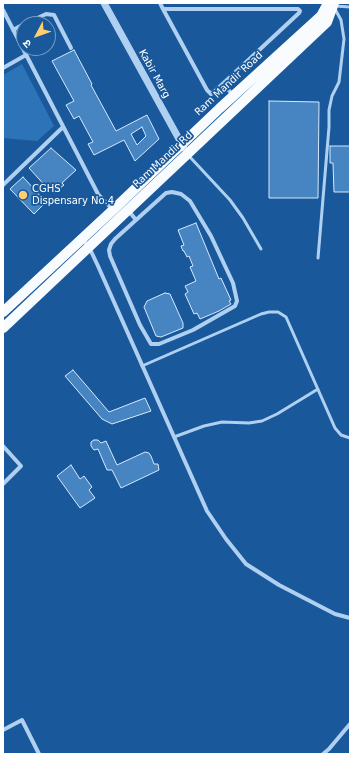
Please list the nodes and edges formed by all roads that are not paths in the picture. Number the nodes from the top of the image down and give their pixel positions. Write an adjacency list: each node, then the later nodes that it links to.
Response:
1 (104, 3): 22 (street, Kabir Marg)
2 (160, 3): 5 (street)
3 (332, 4): 4 (lane); 13 (lane); 20 (main road, Ram Mandir Rd)
4 (350, 7)
5 (163, 9): 19 (street); 19 (street)
6 (3, 10): 11 (street)
7 (42, 16): 8 (street)
8 (55, 16)
9 (56, 19): 15 (street)
10 (16, 28): 11 (street)
11 (13, 30): 12 (street)
12 (16, 36)
13 (344, 39): 14 (lane); 31 (lane)
14 (350, 40)
15 (71, 48)
16 (24, 56): 18 (street)
17 (27, 56): 21 (street)
18 (3, 68)
19 (223, 84): 20 (street)
20 (237, 100): 22 (main road, Ram Mandir Road); 23 (main road, Ram Mandir Rd)
21 (63, 127): 24 (street); 26 (street)
22 (182, 144): 23 (street, Kabir Marg); 26 (main road, Ram Mandir Road)
23 (187, 154): 25 (main road, Ram Mandir Rd); 30 (lane)
24 (3, 184)
25 (128, 209): 27 (street); 29 (main road, Ram Mandir Rd)
26 (113, 210): 28 (main road, Ram Mandir Road)
27 (136, 220): 27 (street)
28 (82, 238): 29 (street); 32 (main road, Ram Mandir Road)
29 (88, 247): 33 (main road, Ram Mandir Rd); 34 (street)
30 (261, 249)
31 (318, 258)
32 (3, 312)
33 (3, 328)
34 (142, 366): 35 (lane); 36 (street)
35 (318, 389): 36 (lane); 37 (lane)
36 (174, 437): 40 (street)
37 (350, 438)
38 (3, 446): 39 (street)
39 (3, 484)
40 (350, 618)
41 (350, 724): 44 (street)
42 (3, 730): 43 (street)
43 (39, 754)
44 (323, 754)

